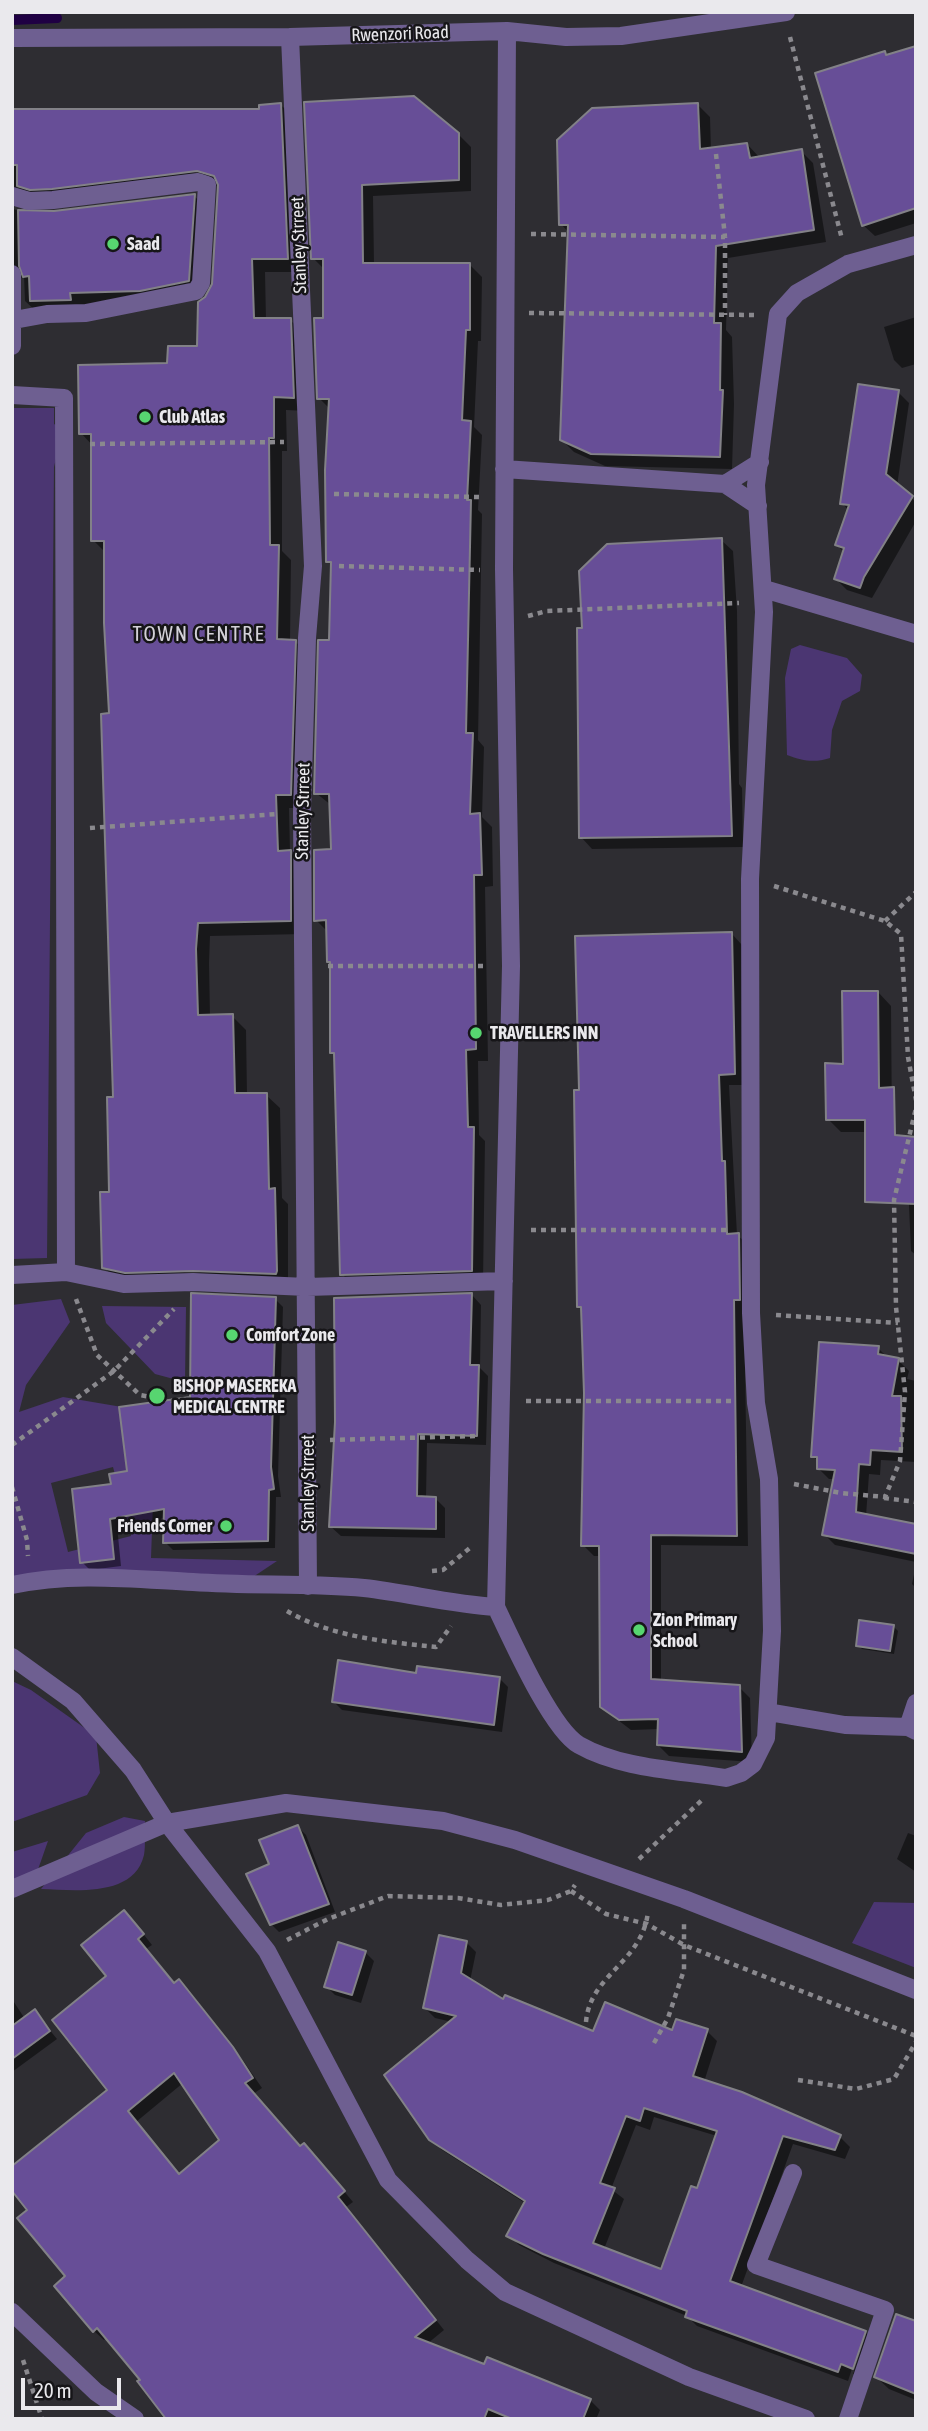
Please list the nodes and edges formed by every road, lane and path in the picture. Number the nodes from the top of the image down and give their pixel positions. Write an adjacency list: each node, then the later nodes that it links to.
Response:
1 (785, 12): 2 (street, Rwenzori Road); 11 (path)
2 (715, 18): 3 (street, Rwenzori Road)
3 (507, 31): 4 (street, Rwenzori Road); 8 (street)
4 (290, 37): 5 (street, Rwenzori Road); 19 (street, Stanley Strreet)
5 (12, 38)
6 (716, 153): 9 (path)
7 (12, 196): 16 (street)
8 (506, 230): 9 (path); 13 (street)
9 (725, 237): 15 (path)
10 (916, 246): 11 (street)
11 (848, 264): 14 (street)
12 (12, 274): 16 (street)
13 (503, 312): 15 (path); 22 (street)
14 (778, 314): 15 (path); 21 (street)
15 (725, 315)
16 (14, 320): 17 (street)
17 (12, 346)
18 (12, 395): 20 (street)
19 (307, 442): 20 (path); 24 (street, Stanley Strreet)
20 (64, 445): 34 (street)
21 (760, 462): 23 (street); 26 (street)
22 (504, 468): 23 (street); 25 (street)
23 (725, 484): 26 (street)
24 (309, 494): 25 (path); 27 (street, Stanley Strreet)
25 (505, 498): 28 (street)
26 (758, 506): 29 (street)
27 (313, 565): 28 (path); 33 (street, Stanley Strreet)
28 (504, 569): 31 (street)
29 (764, 589): 30 (street); 32 (street)
30 (764, 612): 31 (path); 35 (street)
31 (507, 621): 39 (street)
32 (916, 634)
33 (302, 812): 34 (path); 38 (street, Stanley Strreet)
34 (65, 830): 44 (street)
35 (750, 879): 37 (path); 42 (street)
36 (916, 891): 37 (path)
37 (885, 921): 40 (path)
38 (302, 966): 39 (path); 48 (street, Stanley Strreet)
39 (511, 966): 43 (street)
40 (916, 1100)
41 (916, 1108): 50 (path)
42 (752, 1229): 43 (path); 49 (street)
43 (505, 1232): 46 (street)
44 (66, 1272): 45 (street); 47 (street); 51 (path)
45 (12, 1275)
46 (504, 1281): 48 (street); 52 (street)
47 (193, 1282): 48 (street); 51 (path)
48 (307, 1287): 56 (street, Stanley Strreet)
49 (751, 1313): 50 (path); 54 (street)
50 (898, 1323): 60 (path)
51 (114, 1371): 53 (path); 57 (path)
52 (501, 1396): 54 (path); 55 (street)
53 (178, 1402)
54 (756, 1403): 58 (street)
55 (500, 1436): 56 (path); 68 (street)
56 (308, 1440): 66 (street, Stanley Strreet)
57 (12, 1445)
58 (769, 1479): 60 (path); 71 (street)
59 (12, 1487): 64 (path)
60 (870, 1496): 61 (path)
61 (916, 1502)
62 (481, 1538): 63 (path)
63 (420, 1573)
64 (20, 1583): 65 (street)
65 (243, 1586): 66 (street); 67 (path)
66 (308, 1586): 67 (street)
67 (465, 1605): 68 (street)
68 (496, 1607): 73 (street)
69 (12, 1657): 74 (street)
70 (916, 1703): 72 (street)
71 (768, 1712): 72 (street); 73 (street)
72 (912, 1729)
73 (726, 1778): 75 (path)
74 (167, 1823): 76 (street); 78 (street); 83 (street)
75 (637, 1861)
76 (589, 1864): 77 (street); 79 (path)
77 (652, 1887): 80 (street); 81 (path)
78 (12, 1889)
79 (571, 1891): 81 (path); 83 (path)
80 (684, 1899): 82 (path); 84 (street)
81 (647, 1924): 82 (path); 85 (path)
82 (684, 1945): 86 (path); 88 (path)
83 (267, 1951): 95 (street)
84 (916, 1990)
85 (586, 2022)
86 (916, 2036)
87 (916, 2042): 89 (path)
88 (654, 2043)
89 (798, 2080)
90 (793, 2173): 96 (street)
91 (12, 2312): 94 (street)
92 (21, 2354): 93 (path)
93 (42, 2419)
94 (135, 2419)
95 (806, 2419)
96 (848, 2419)

